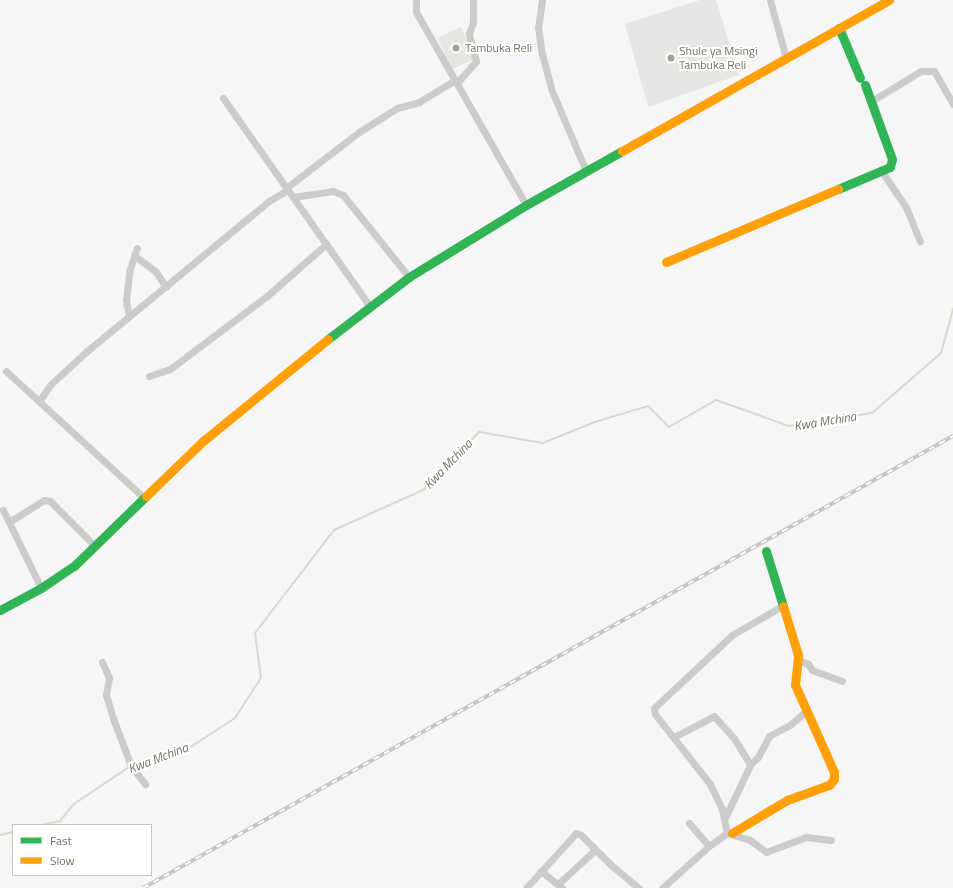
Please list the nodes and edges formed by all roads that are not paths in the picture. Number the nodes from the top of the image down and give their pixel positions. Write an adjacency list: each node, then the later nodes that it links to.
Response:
1 (416, 0): 8 (street)
2 (473, 0): 8 (street)
3 (542, 0): 12 (street)
4 (770, 0): 7 (street)
5 (889, 0): 6 (street)
6 (839, 28): 7 (street); 10 (street)
7 (786, 58): 12 (street)
8 (456, 82): 14 (street); 16 (street)
9 (223, 98): 14 (street)
10 (870, 102): 11 (street); 13 (street)
11 (953, 104)
12 (586, 171): 16 (street)
13 (882, 172): 17 (street); 21 (street)
14 (287, 189): 15 (street); 23 (street)
15 (293, 197): 18 (street); 22 (street)
16 (526, 205): 22 (street)
17 (920, 241)
18 (326, 244): 24 (street); 27 (street)
19 (137, 248): 20 (street)
20 (134, 256): 23 (street); 25 (street)
21 (666, 262)
22 (409, 277): 24 (street)
23 (166, 287): 25 (street)
24 (369, 305): 29 (street)
25 (129, 316): 28 (street)
26 (6, 371): 28 (street)
27 (149, 376)
28 (40, 400): 29 (street)
29 (144, 498): 32 (street)
30 (3, 510): 31 (street)
31 (9, 522): 32 (street); 34 (street)
32 (95, 546): 34 (street)
33 (766, 551): 35 (street)
34 (41, 588): 36 (street)
35 (782, 606): 37 (street); 41 (street)
36 (1, 607)
37 (799, 660): 39 (street); 40 (street)
38 (102, 662): 43 (street)
39 (842, 681)
40 (806, 712): 42 (street); 46 (street)
41 (674, 737): 42 (street); 44 (street)
42 (750, 765): 44 (street)
43 (145, 784)
44 (725, 818): 46 (street)
45 (689, 823): 48 (street)
46 (730, 833): 47 (street); 48 (street)
47 (831, 840)
48 (709, 846): 54 (street)
49 (595, 850): 50 (street); 51 (street); 53 (street)
50 (541, 871): 51 (street); 52 (street)
51 (560, 886)
52 (526, 888)
53 (639, 888)
54 (662, 888)

